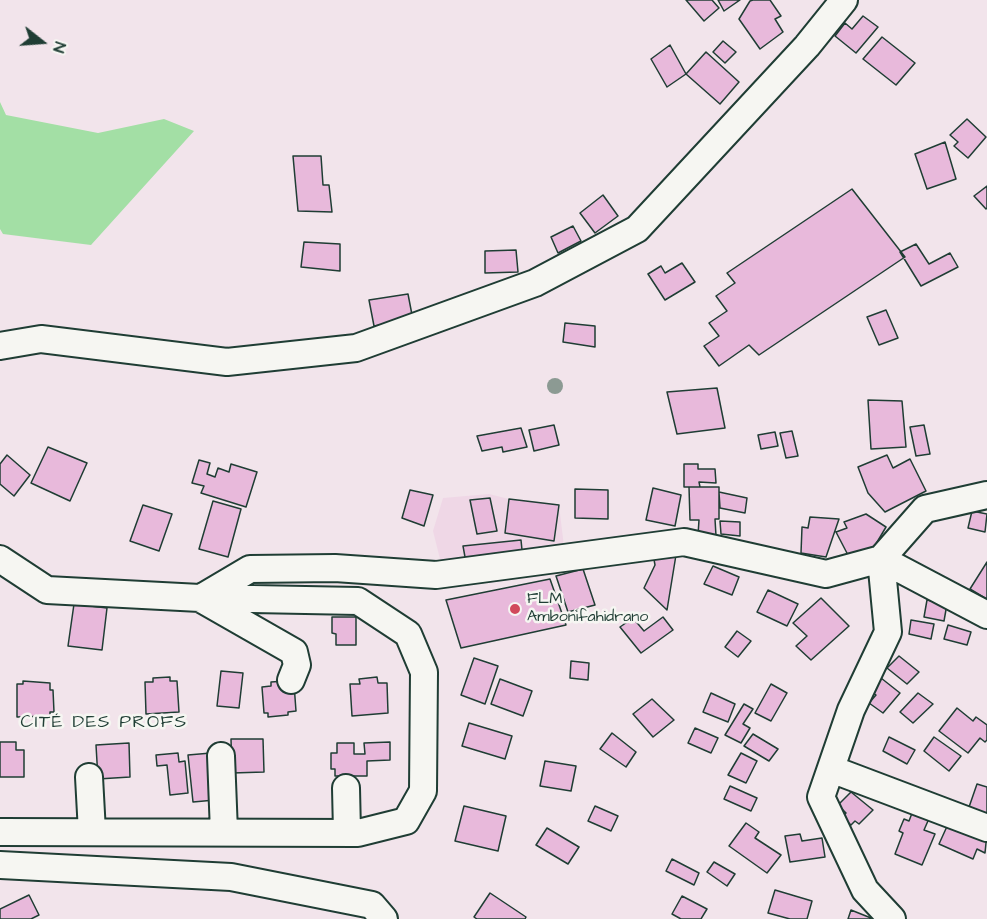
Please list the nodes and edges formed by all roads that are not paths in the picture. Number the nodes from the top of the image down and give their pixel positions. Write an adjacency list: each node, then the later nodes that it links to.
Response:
1 (844, 0): 2 (street)
2 (0, 346)
3 (987, 495): 5 (street)
4 (0, 559): 6 (street)
5 (881, 559): 6 (street); 7 (street); 10 (street)
6 (200, 598): 8 (street); 17 (street)
7 (987, 615)
8 (291, 680)
9 (221, 756): 16 (street)
10 (831, 768): 13 (street); 20 (street)
11 (89, 777): 15 (street)
12 (346, 788): 17 (street)
13 (987, 828)
14 (0, 832): 15 (street)
15 (92, 832): 16 (street)
16 (224, 832): 17 (street)
17 (347, 832)
18 (0, 865): 19 (street)
19 (384, 919)
20 (892, 919)

